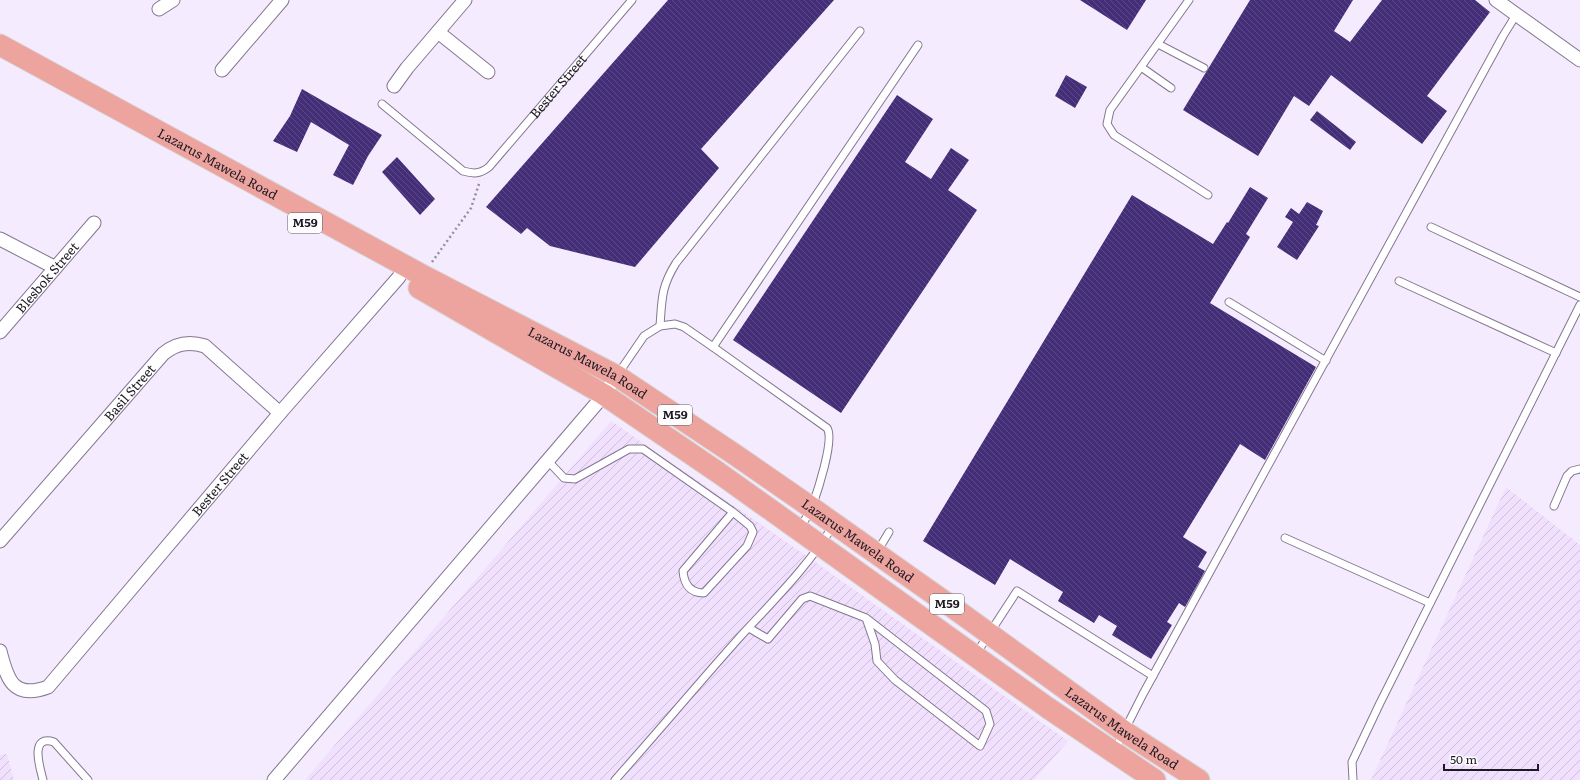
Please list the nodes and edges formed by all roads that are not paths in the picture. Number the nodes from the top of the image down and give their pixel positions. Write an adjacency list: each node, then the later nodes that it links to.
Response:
1 (173, 0): 7 (street)
2 (282, 0): 18 (street)
3 (465, 0): 10 (street)
4 (632, 0): 22 (lane, Bester Street)
5 (1189, 0): 11 (lane)
6 (1496, 0): 8 (street)
7 (158, 9)
8 (1516, 15): 15 (street); 37 (lane)
9 (860, 31): 33 (lane)
10 (438, 32): 19 (street); 20 (street)
11 (1158, 44): 16 (lane); 17 (lane)
12 (0, 45): 28 (main road, Lazarus Mawela Road / M59)
13 (918, 45): 35 (lane)
14 (0, 57): 28 (main road, Lazarus Mawela Road / M59)
15 (1580, 60)
16 (1141, 67): 21 (lane); 23 (lane)
17 (1204, 68)
18 (222, 70)
19 (488, 72)
20 (394, 86)
21 (1171, 88)
22 (382, 104)
23 (1208, 195)
24 (94, 223): 27 (street, Blesbok Street)
25 (1431, 227): 30 (lane)
26 (0, 239): 27 (street)
27 (54, 267): 34 (street, Blesbok Street)
28 (409, 273): 38 (main road, Lazarus Mawela Road / M59); 39 (main road, Lazarus Mawela Road / M59); 40 (street, Bester Street)
29 (1399, 281): 36 (lane)
30 (1580, 297)
31 (1229, 302): 37 (lane)
32 (1580, 305): 36 (lane)
33 (660, 326): 35 (lane); 38 (lane)
34 (0, 332)
35 (713, 347): 44 (lane)
36 (1556, 353): 53 (lane)
37 (1326, 361): 59 (lane)
38 (617, 376): 39 (street); 44 (main road, Lazarus Mawela Road / M59)
39 (603, 394): 41 (street); 47 (main road, Lazarus Mawela Road / M59)
40 (280, 413): 50 (street, Basil Street); 57 (street, Bester Street)
41 (547, 460): 45 (lane); 64 (street)
42 (1580, 470): 43 (lane)
43 (1554, 506)
44 (812, 508): 46 (main road, Lazarus Mawela Road / M59); 47 (lane)
45 (733, 512): 45 (lane)
46 (834, 524): 51 (lane); 52 (main road, Lazarus Mawela Road / M59)
47 (798, 530): 51 (main road, Lazarus Mawela Road / M59)
48 (889, 532): 52 (lane)
49 (1285, 538): 53 (lane)
50 (0, 541)
51 (821, 546): 55 (lane); 58 (main road, Lazarus Mawela Road / M59)
52 (875, 553): 56 (main road, Lazarus Mawela Road / M59)
53 (1430, 603): 68 (lane)
54 (866, 618): 54 (lane); 55 (lane)
55 (749, 628): 65 (lane)
56 (989, 635): 58 (lane); 59 (lane); 60 (main road, Lazarus Mawela Road / M59)
57 (0, 651)
58 (974, 656): 61 (main road, Lazarus Mawela Road / M59)
59 (1153, 676): 60 (lane)
60 (1125, 732): 61 (lane); 67 (main road, Lazarus Mawela Road / M59)
61 (1113, 753): 66 (main road, Lazarus Mawela Road / M59)
62 (43, 780): 63 (lane)
63 (88, 780)
64 (274, 780)
65 (615, 780)
66 (1154, 780)
67 (1199, 780)
68 (1353, 780)

